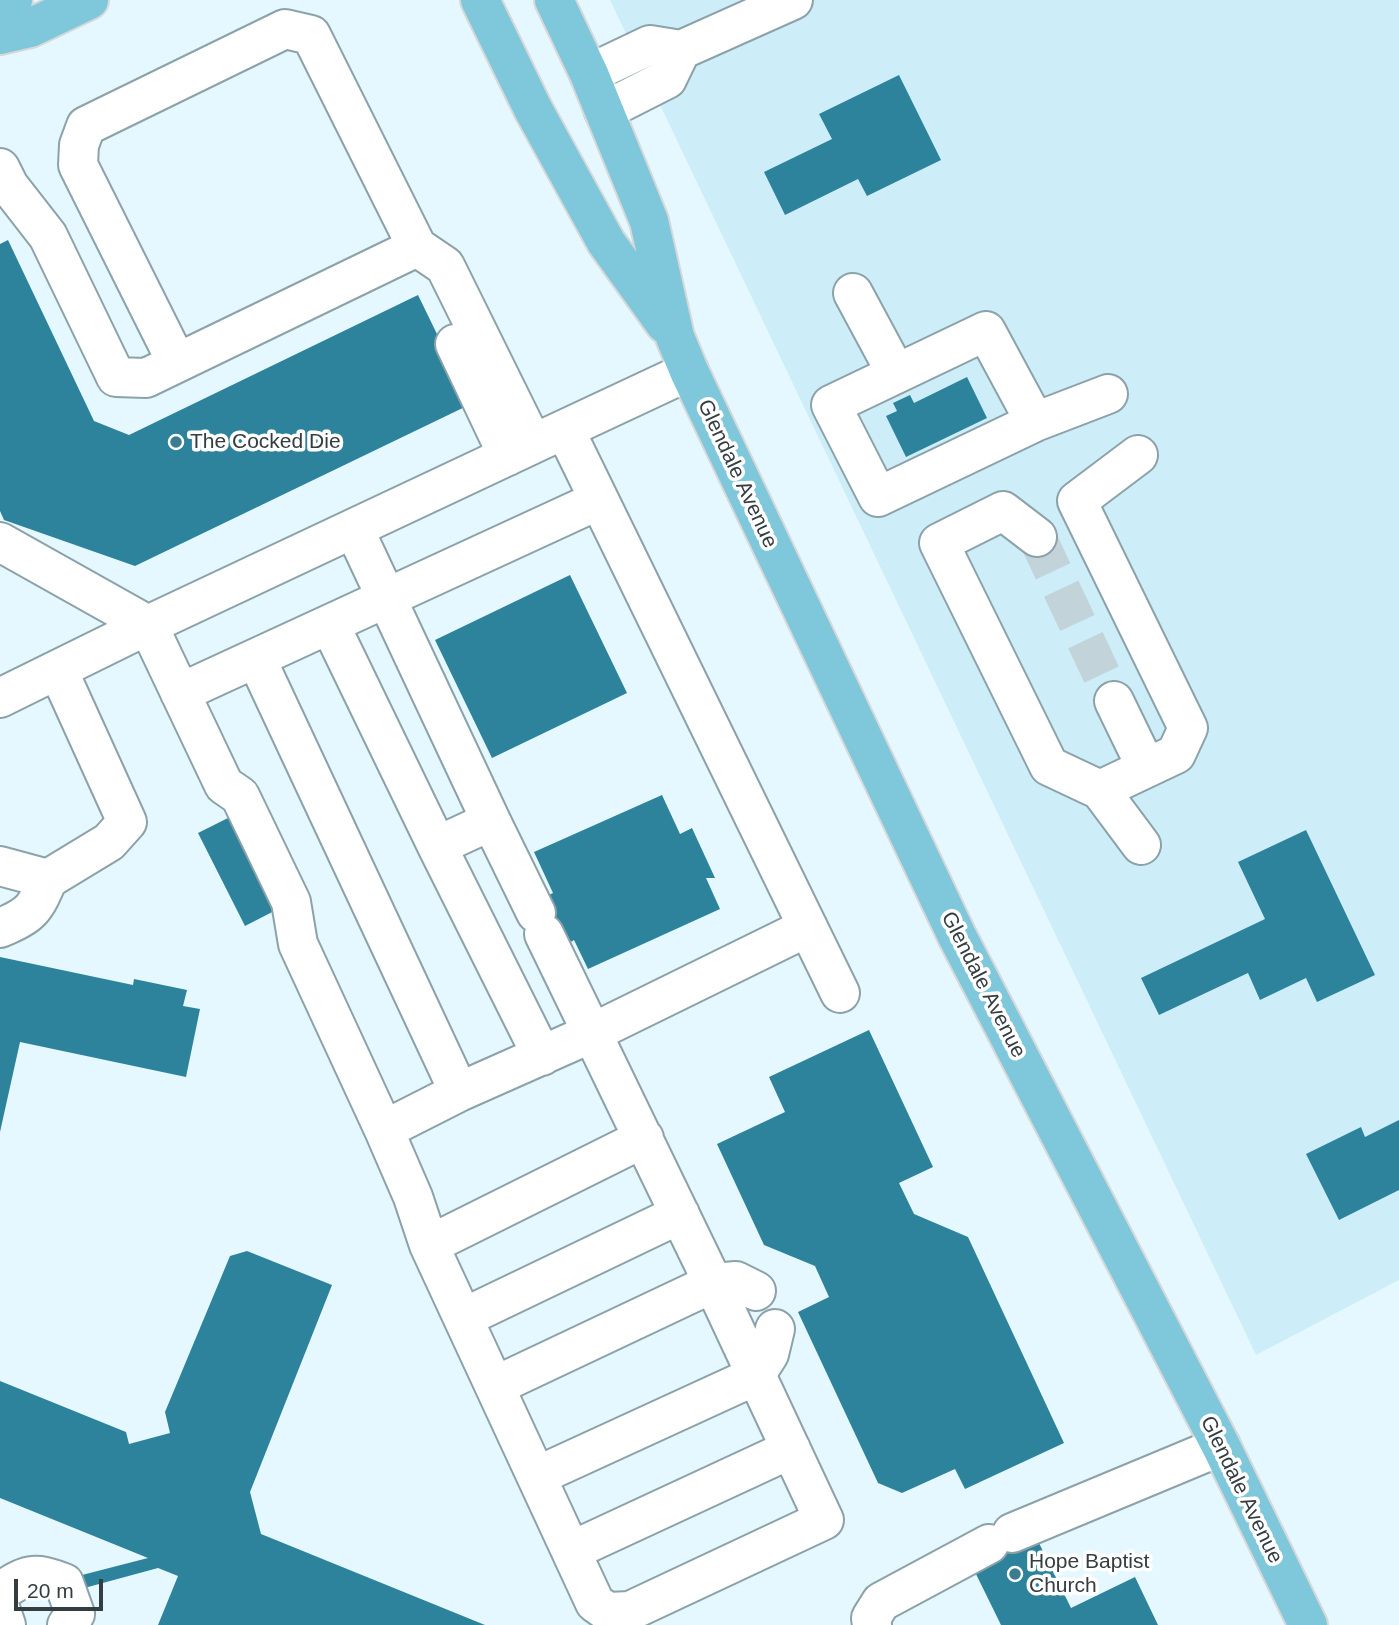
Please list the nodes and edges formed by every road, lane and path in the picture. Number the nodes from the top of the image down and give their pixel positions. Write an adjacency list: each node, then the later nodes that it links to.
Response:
1 (13, 0): 6 (main road)
2 (89, 0): 7 (main road)
3 (554, 0): 9 (main road, Glendale Avenue)
4 (793, 0): 8 (lane)
5 (480, 4): 16 (main road, Glendale Avenue)
6 (0, 8)
7 (0, 34)
8 (681, 50): 9 (lane); 10 (lane)
9 (589, 74): 10 (main road, Glendale Avenue)
10 (604, 111): 16 (main road, Glendale Avenue)
11 (3, 182): 13 (lane)
12 (101, 211): 13 (lane); 14 (lane); 17 (lane)
13 (48, 236): 17 (lane)
14 (431, 256): 17 (lane); 22 (lane)
15 (853, 293): 18 (lane)
16 (682, 354): 22 (lane); 59 (main road, Glendale Avenue)
17 (177, 363)
18 (896, 373): 20 (lane); 21 (lane)
19 (1108, 394): 21 (lane)
20 (848, 397): 21 (lane); 21 (lane)
21 (1030, 412)
22 (536, 443): 24 (lane); 25 (lane)
23 (1138, 455): 36 (lane)
24 (599, 500): 28 (lane); 43 (lane)
25 (354, 529): 28 (lane); 29 (lane)
26 (1037, 537): 37 (lane)
27 (0, 542): 29 (lane)
28 (387, 599): 30 (lane); 38 (lane)
29 (148, 625): 32 (lane); 33 (lane)
30 (330, 625): 31 (lane); 40 (lane)
31 (256, 658): 33 (lane); 48 (lane)
32 (58, 670): 34 (lane); 42 (lane)
33 (180, 693): 49 (lane)
34 (0, 698)
35 (1114, 701): 36 (lane)
36 (1146, 767): 37 (lane)
37 (1100, 790): 39 (lane)
38 (491, 821): 40 (lane); 46 (lane)
39 (1141, 845)
40 (437, 846): 47 (lane)
41 (0, 866): 42 (lane)
42 (48, 878): 44 (lane)
43 (808, 927): 45 (lane); 46 (lane)
44 (0, 929)
45 (840, 993)
46 (592, 1033): 47 (lane); 50 (lane)
47 (542, 1056): 48 (lane)
48 (458, 1092): 49 (lane)
49 (384, 1130): 52 (lane)
50 (644, 1138): 51 (lane); 52 (lane)
51 (680, 1214): 53 (lane); 55 (lane)
52 (429, 1245): 55 (lane)
53 (713, 1283): 54 (lane); 57 (lane); 58 (lane)
54 (756, 1291)
55 (463, 1318): 58 (lane)
56 (775, 1329): 57 (lane)
57 (755, 1376): 60 (lane); 61 (lane)
58 (495, 1386): 61 (lane)
59 (1221, 1446): 67 (lane); 68 (main road, Glendale Avenue)
60 (791, 1449): 62 (lane); 62 (lane)
61 (537, 1476): 62 (lane)
62 (571, 1550)
63 (0, 1592): 66 (lane)
64 (0, 1608): 65 (lane)
65 (6, 1625)
66 (67, 1625)
67 (872, 1625)
68 (1308, 1625)

